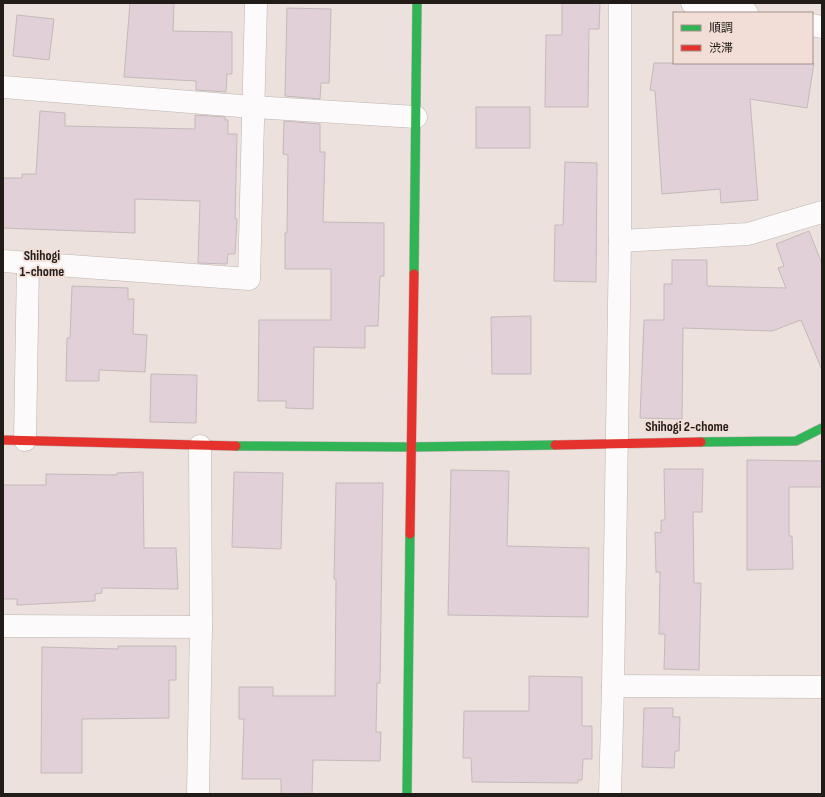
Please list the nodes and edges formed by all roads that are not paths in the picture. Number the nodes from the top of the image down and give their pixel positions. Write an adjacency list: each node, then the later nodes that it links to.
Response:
1 (256, 3): 7 (street)
2 (418, 3): 8 (street)
3 (620, 3): 10 (street)
4 (692, 3): 5 (street)
5 (742, 12)
6 (3, 87): 7 (street)
7 (253, 107): 8 (street); 12 (street)
8 (416, 117): 18 (street)
9 (822, 212): 10 (street)
10 (620, 241): 16 (street)
11 (3, 261): 12 (street)
12 (28, 264): 15 (street)
13 (822, 428): 16 (street)
14 (3, 440): 15 (street)
15 (25, 440): 17 (street)
16 (616, 443): 18 (street); 21 (street)
17 (200, 446): 18 (street); 20 (street)
18 (411, 447): 24 (street)
19 (3, 626): 20 (street)
20 (201, 627): 23 (street)
21 (613, 686): 22 (street); 25 (street)
22 (822, 687)
23 (198, 794)
24 (407, 794)
25 (610, 794)

